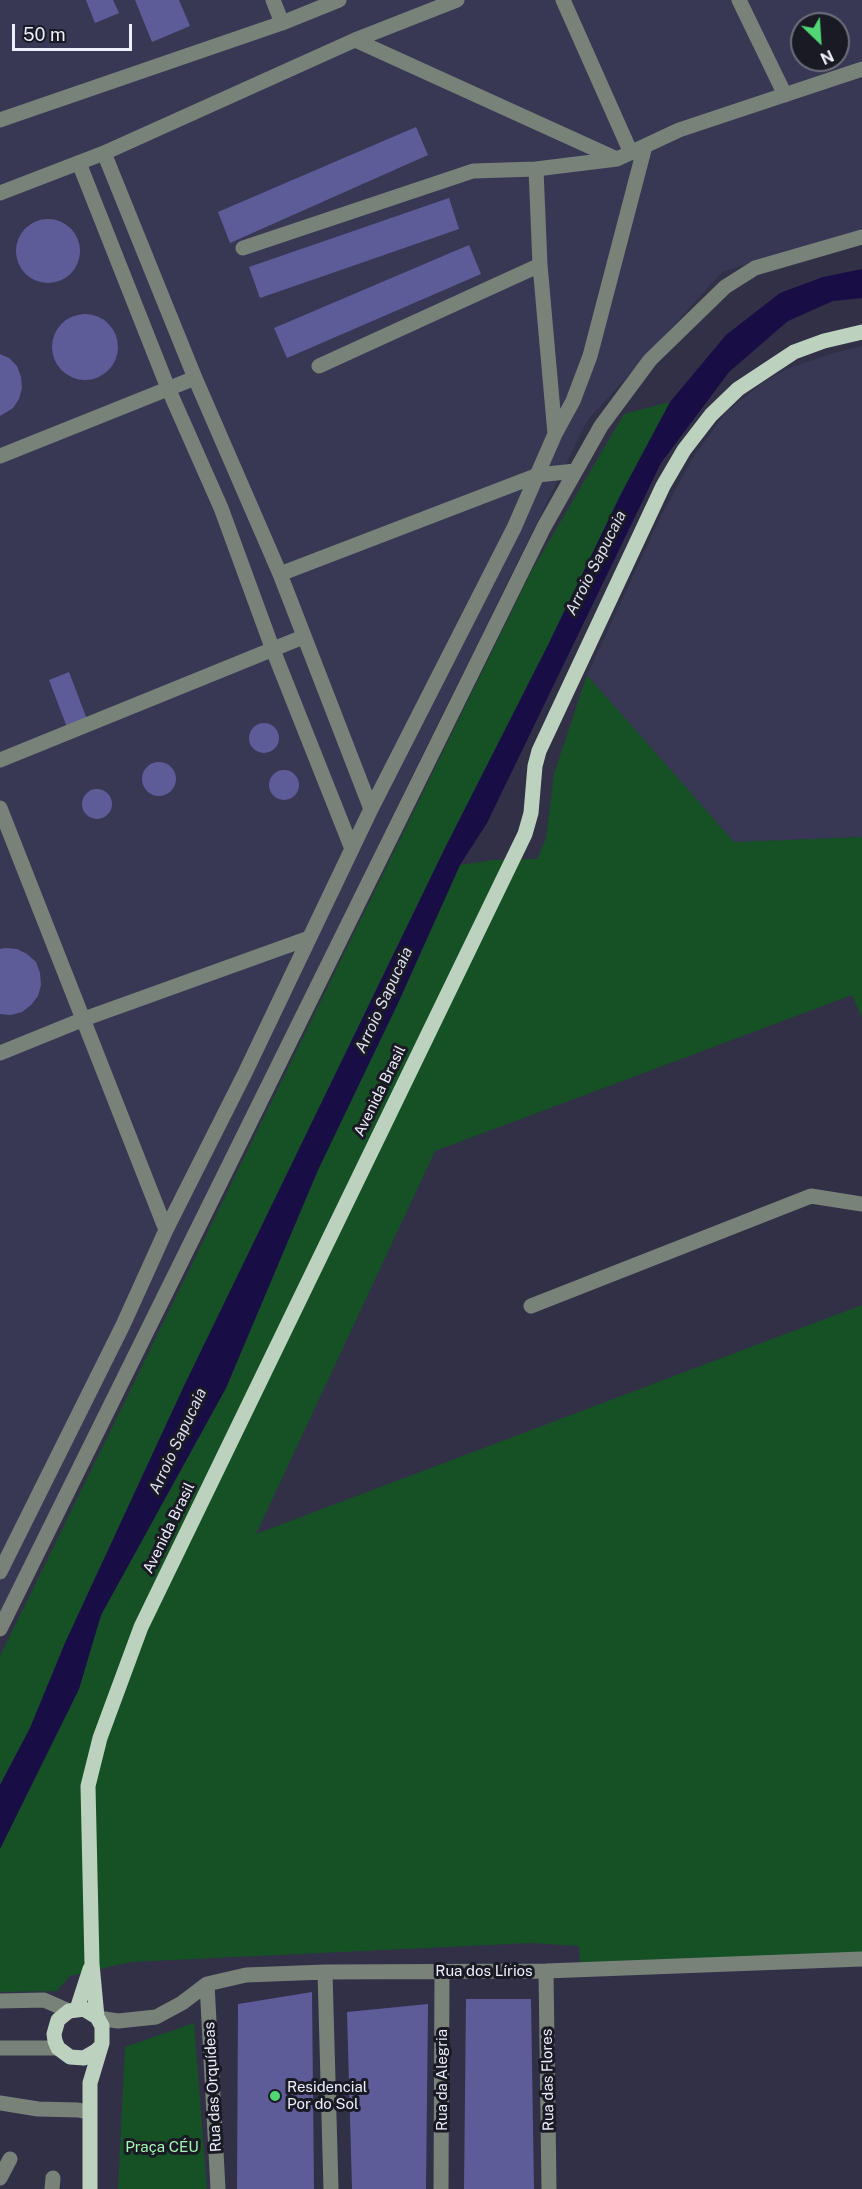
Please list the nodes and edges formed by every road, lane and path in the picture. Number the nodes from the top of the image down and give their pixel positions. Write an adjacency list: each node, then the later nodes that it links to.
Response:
1 (273, 0): 6 (street)
2 (339, 0): 6 (street)
3 (457, 0): 7 (street)
4 (563, 0): 12 (street)
5 (739, 0): 9 (street)
6 (282, 22): 10 (street)
7 (355, 40): 11 (street); 12 (street)
8 (862, 69): 9 (street)
9 (785, 95): 12 (street)
10 (0, 120)
11 (104, 153): 13 (street); 17 (street)
12 (631, 153): 14 (street); 25 (street)
13 (79, 163): 15 (street); 19 (street)
14 (536, 169): 18 (street); 20 (street)
15 (0, 193)
16 (862, 237): 27 (street)
17 (141, 245): 19 (street); 23 (street)
18 (243, 248)
19 (117, 255): 24 (street)
20 (540, 265): 22 (street); 25 (street)
21 (862, 332): 45 (main road, Avenida Brasil)
22 (319, 366)
23 (195, 378): 24 (street); 29 (street)
24 (168, 388): 26 (street); 31 (street)
25 (555, 434): 28 (street)
26 (0, 456)
27 (575, 471): 28 (street); 43 (street)
28 (538, 476): 29 (street); 34 (street)
29 (280, 574): 30 (street)
30 (303, 637): 31 (street); 34 (street)
31 (273, 650): 32 (street); 35 (street)
32 (0, 760)
33 (0, 808): 37 (street)
34 (371, 809): 35 (street)
35 (352, 849): 36 (street)
36 (309, 938): 37 (street); 40 (street)
37 (84, 1019): 38 (street); 40 (street)
38 (0, 1053)
39 (862, 1204): 41 (street)
40 (166, 1230): 42 (street)
41 (531, 1306)
42 (0, 1572)
43 (0, 1629)
44 (862, 1959): 46 (street, Rua dos Lírios)
45 (92, 1964): 51 (main road, Avenida Brasil); 52 (main road, Avenida Brasil)
46 (546, 1971): 48 (street, Rua dos Lírios); 66 (street, Rua das Flores)
47 (325, 1972): 48 (street, Rua dos Lírios); 49 (street, Rua dos Lírios); 64 (street)
48 (442, 1972): 65 (street, Rua da Alegria)
49 (207, 1984): 53 (street, Rua dos Lírios); 63 (street, Rua das Orquídeas)
50 (0, 2001): 51 (street)
51 (73, 2010): 52 (main road); 56 (main road)
52 (98, 2017): 53 (street, Rua dos Lírios); 54 (main road)
53 (118, 2021): 54 (street)
54 (101, 2044): 56 (main road); 57 (main road)
55 (0, 2048): 56 (street)
56 (64, 2053): 57 (main road)
57 (90, 2083): 59 (main road)
58 (0, 2103): 59 (street)
59 (88, 2112): 62 (main road)
60 (10, 2159): 61 (street)
61 (0, 2178)
62 (90, 2189)
63 (218, 2189)
64 (331, 2189)
65 (441, 2189)
66 (549, 2189)

